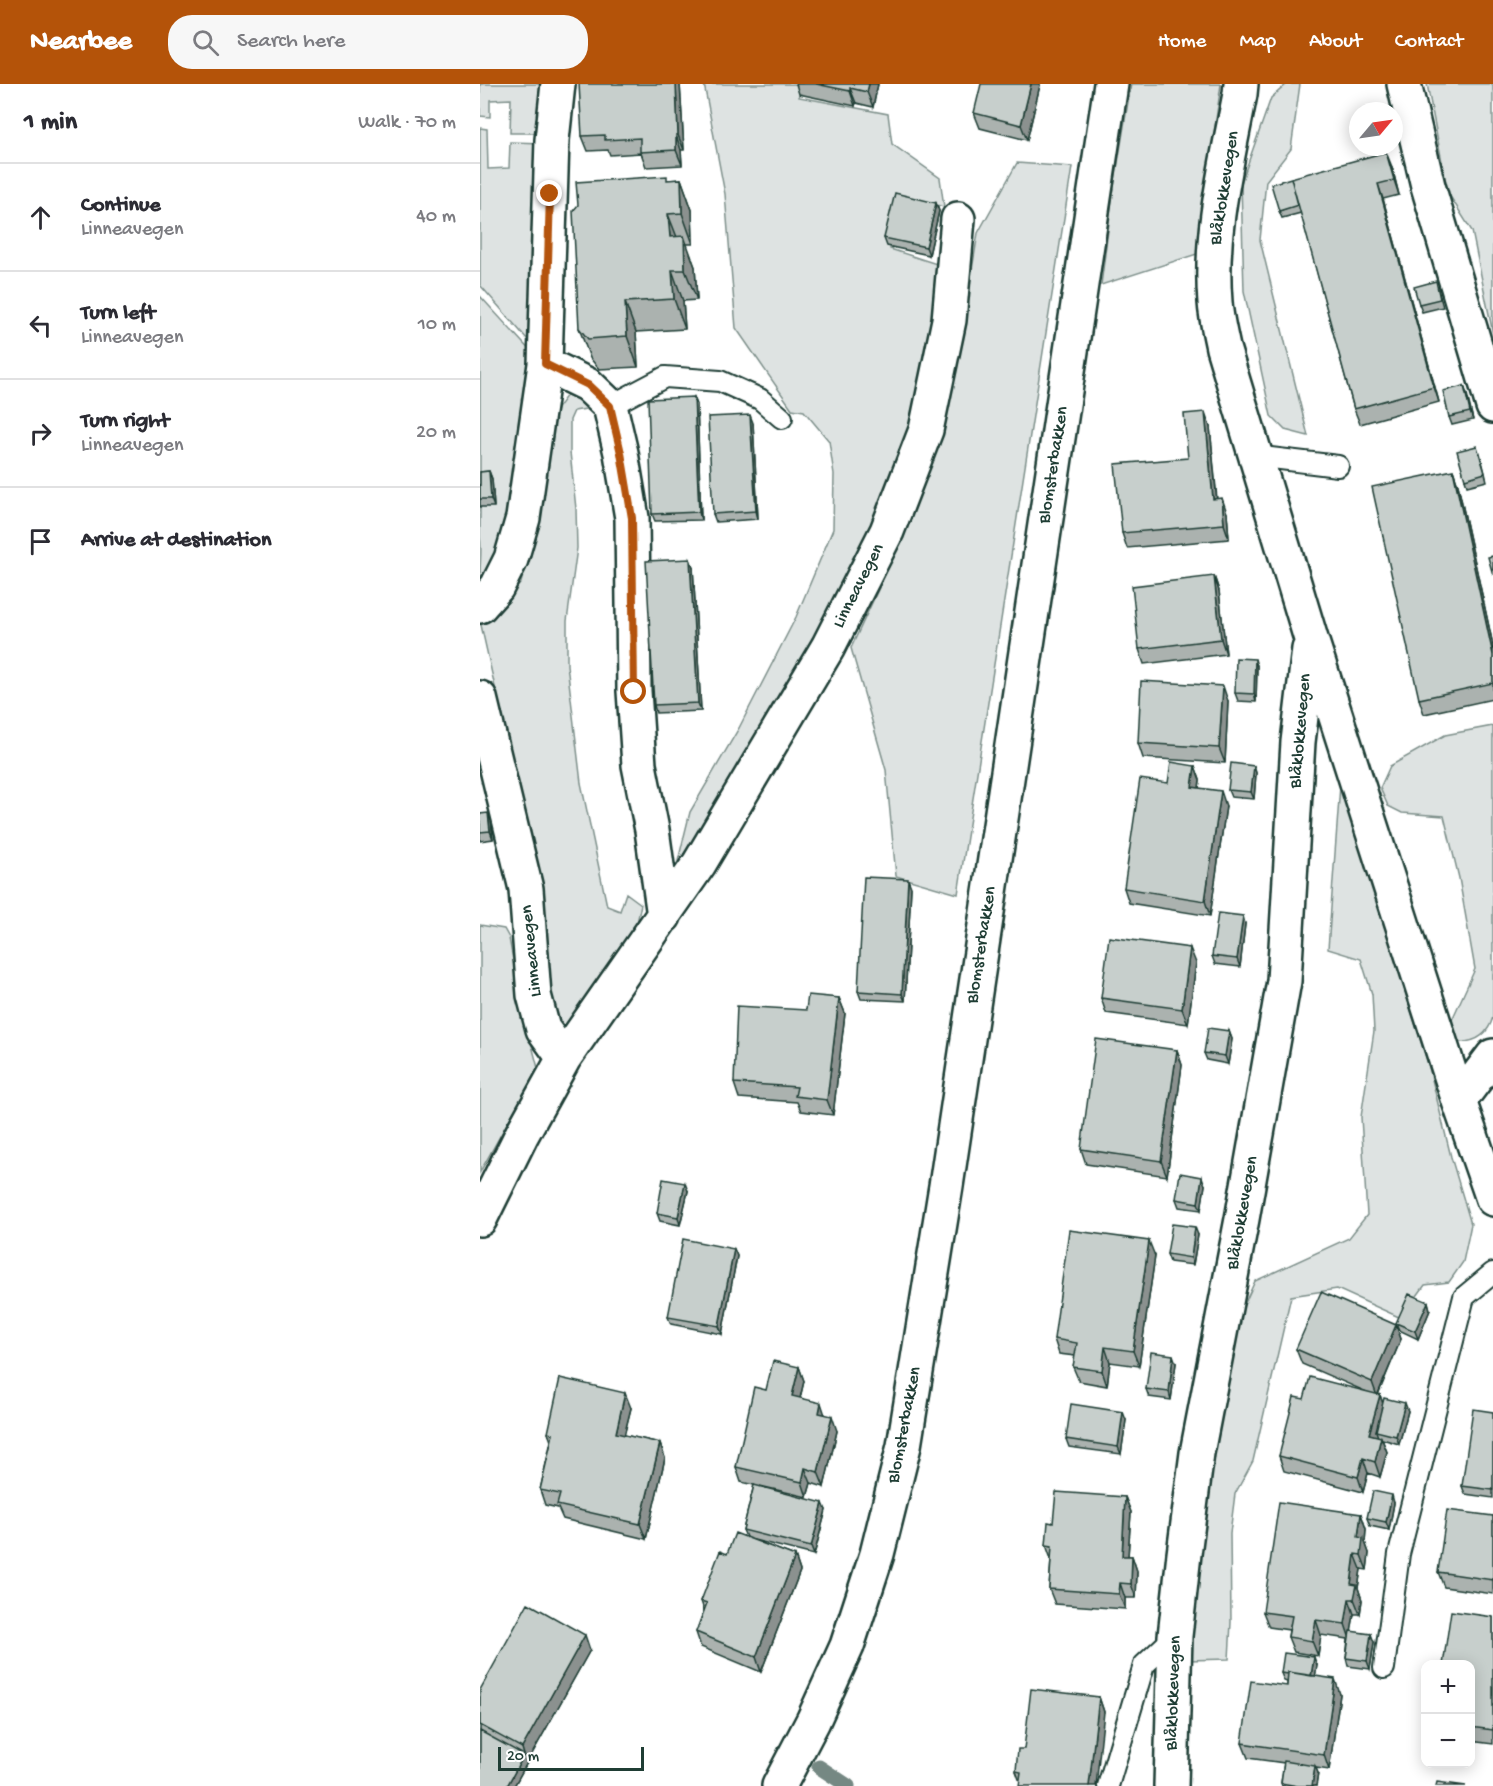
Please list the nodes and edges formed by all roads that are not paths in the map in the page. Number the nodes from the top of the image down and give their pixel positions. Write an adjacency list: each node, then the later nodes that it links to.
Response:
1 (558, 84): 6 (street)
2 (1111, 84): 24 (street, Blomsterbakken)
3 (1240, 84): 10 (street, Blåklokkevegen)
4 (1404, 84): 8 (street)
5 (958, 219): 15 (street, Linneavegen)
6 (545, 364): 7 (street); 12 (street)
7 (610, 406): 9 (lane); 15 (street)
8 (1493, 406)
9 (782, 418)
10 (1255, 456): 11 (lane); 13 (street, Blåklokkevegen)
11 (1338, 466)
12 (480, 606)
13 (1311, 639): 18 (street, Blåklokkevegen); 22 (street, Blåklokkevegen)
14 (480, 698): 17 (street, Linneavegen)
15 (664, 916): 17 (street, Linneavegen)
16 (1493, 1056): 18 (street)
17 (564, 1058): 20 (street, Linneavegen)
18 (1459, 1101): 19 (street, Blåklokkevegen)
19 (1493, 1200)
20 (480, 1220)
21 (1493, 1273): 23 (lane)
22 (1175, 1636): 25 (lane); 26 (street, Blåklokkevegen)
23 (1384, 1668)
24 (779, 1786)
25 (1108, 1786)
26 (1171, 1786)

